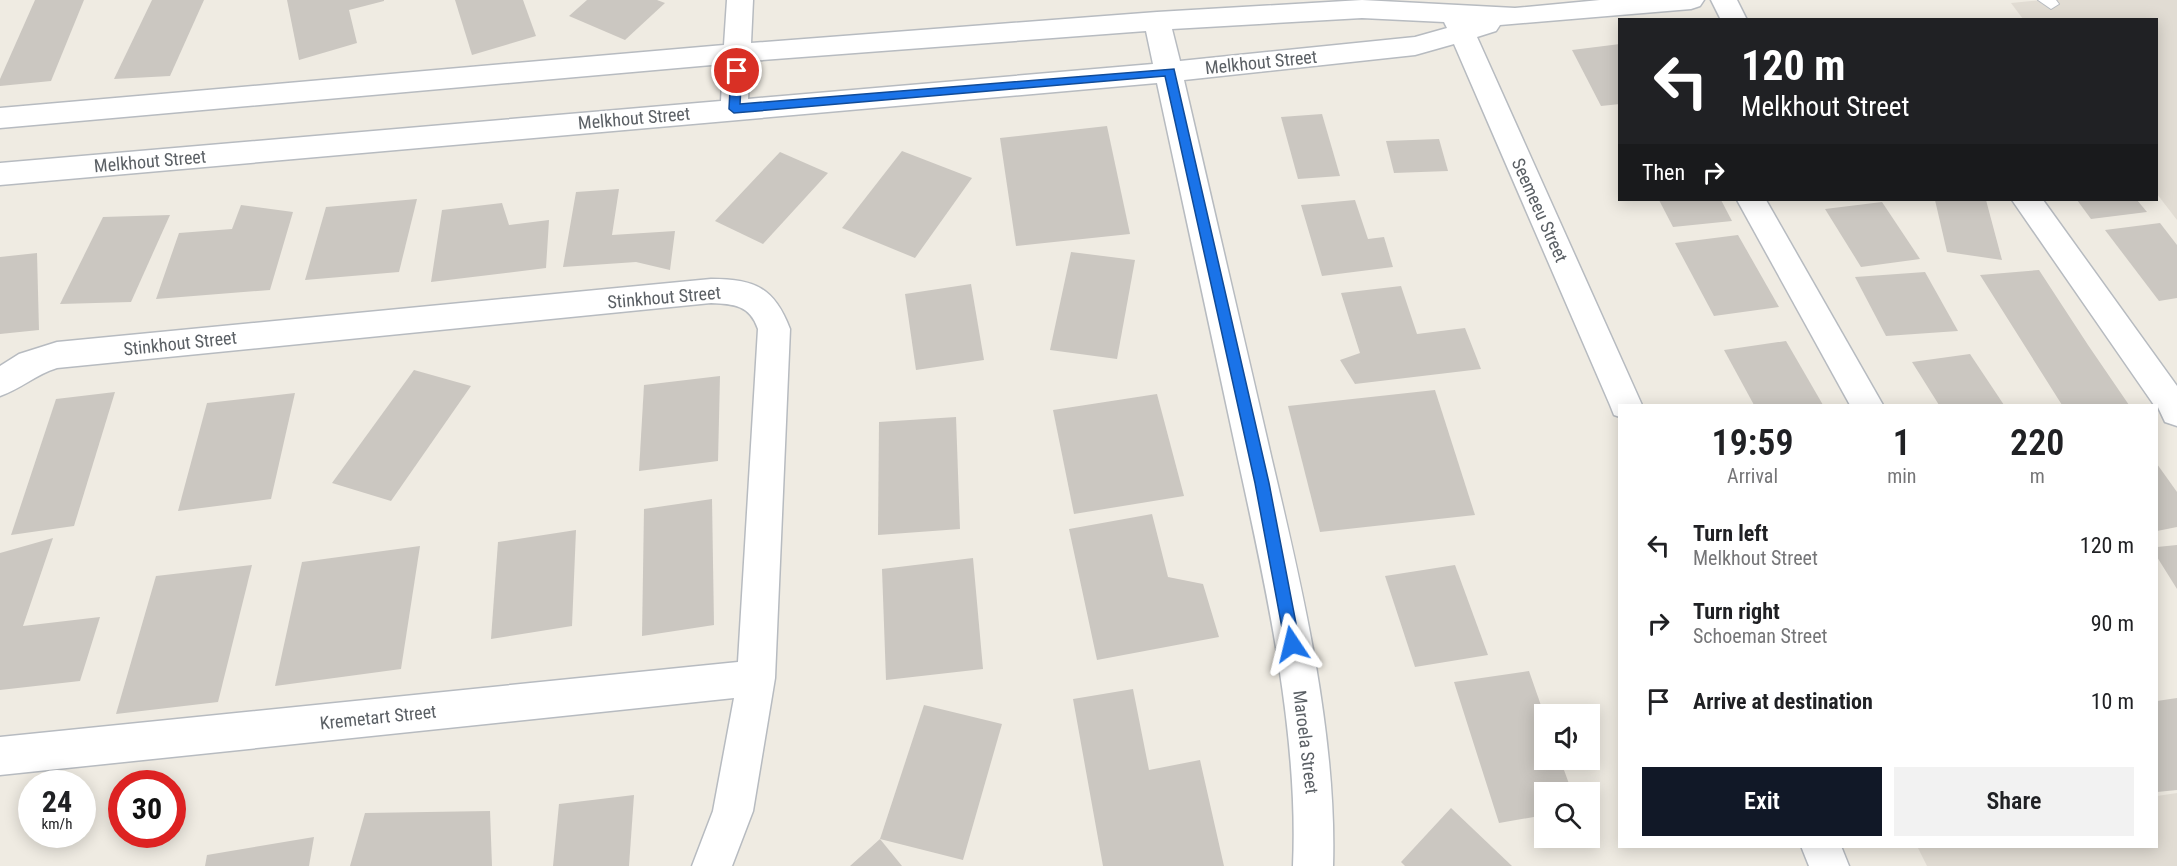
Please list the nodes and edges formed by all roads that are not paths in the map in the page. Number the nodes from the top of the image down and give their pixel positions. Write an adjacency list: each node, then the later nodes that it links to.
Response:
1 (740, 0): 7 (street)
2 (1691, 0): 6 (street, Melkhout Street)
3 (1724, 0): 4 (street)
4 (1733, 18)
5 (1157, 21): 6 (street, Melkhout Street); 7 (street, Melkhout Street); 8 (street, Maroela Street)
6 (1458, 23): 8 (street, Melkhout Street); 15 (street, Seemeeu Street)
7 (738, 53): 9 (street); 10 (street, Melkhout Street)
8 (1170, 72): 9 (street, Melkhout Street); 22 (street, Maroela Street)
9 (734, 109): 11 (street, Melkhout Street)
10 (0, 118)
11 (0, 174)
12 (1753, 201): 16 (street)
13 (2028, 201): 17 (street)
14 (0, 383): 18 (street, Stinkhout Street)
15 (1626, 404)
16 (1866, 404)
17 (2177, 412)
18 (756, 678): 19 (street, Kremetart Street); 21 (street, Stinkhout Street)
19 (0, 756)
20 (1822, 848): 23 (street)
21 (712, 866)
22 (1313, 866)
23 (1829, 866)

